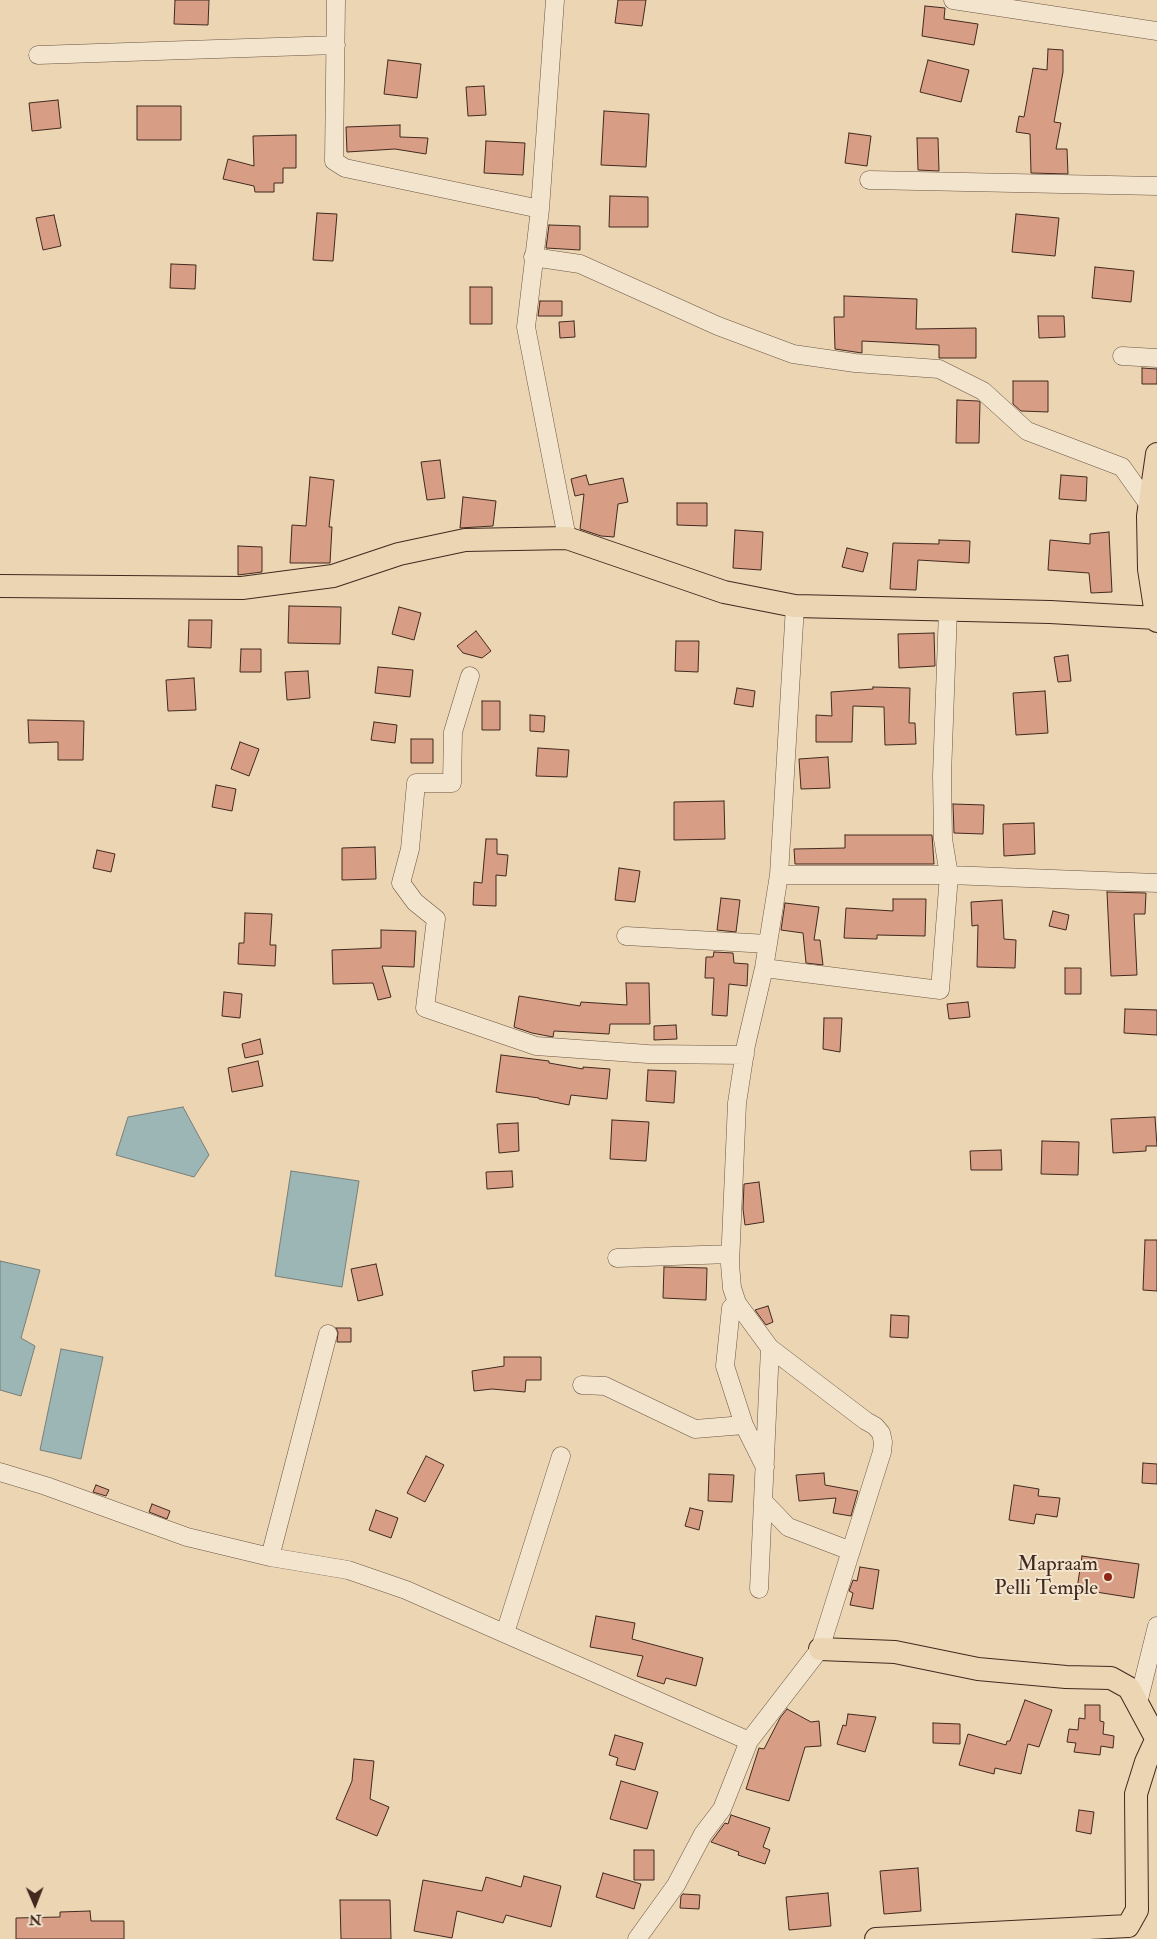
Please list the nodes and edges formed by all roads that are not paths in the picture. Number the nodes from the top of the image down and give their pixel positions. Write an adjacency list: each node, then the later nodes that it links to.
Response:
1 (336, 0): 5 (street)
2 (555, 0): 9 (street)
3 (953, 0): 4 (street)
4 (1157, 31)
5 (336, 45): 6 (street); 9 (street)
6 (38, 54)
7 (869, 180): 8 (street)
8 (1157, 186)
9 (540, 209): 10 (street)
10 (533, 257): 14 (street); 15 (street)
11 (1122, 356): 12 (street)
12 (1157, 358)
13 (1157, 454): 14 (main road)
14 (1149, 505): 19 (main road)
15 (567, 538): 16 (main road); 17 (main road)
16 (0, 586)
17 (795, 606): 18 (main road); 21 (street)
18 (948, 610): 19 (main road); 22 (street)
19 (1156, 620)
20 (470, 676): 27 (street)
21 (779, 875): 22 (street); 25 (street)
22 (949, 875): 23 (street); 26 (street)
23 (1157, 883)
24 (626, 936): 25 (street)
25 (768, 944): 26 (street)
26 (764, 968): 27 (street)
27 (745, 1055): 28 (street)
28 (730, 1254): 29 (street); 30 (street)
29 (617, 1258)
30 (737, 1303): 32 (street); 34 (street)
31 (328, 1334): 40 (street)
32 (770, 1348): 36 (street); 39 (street)
33 (582, 1385): 34 (street)
34 (744, 1425): 36 (street)
35 (561, 1456): 43 (street)
36 (765, 1467): 38 (street)
37 (0, 1472): 40 (street)
38 (763, 1502): 39 (street); 41 (street)
39 (851, 1551): 44 (street)
40 (270, 1557): 43 (street)
41 (759, 1589)
42 (1157, 1626): 45 (street)
43 (504, 1633): 47 (street)
44 (820, 1649): 45 (main road); 47 (street)
45 (1138, 1703): 46 (main road)
46 (1156, 1738): 49 (main road)
47 (749, 1741): 48 (street)
48 (636, 1939)
49 (876, 1939)

